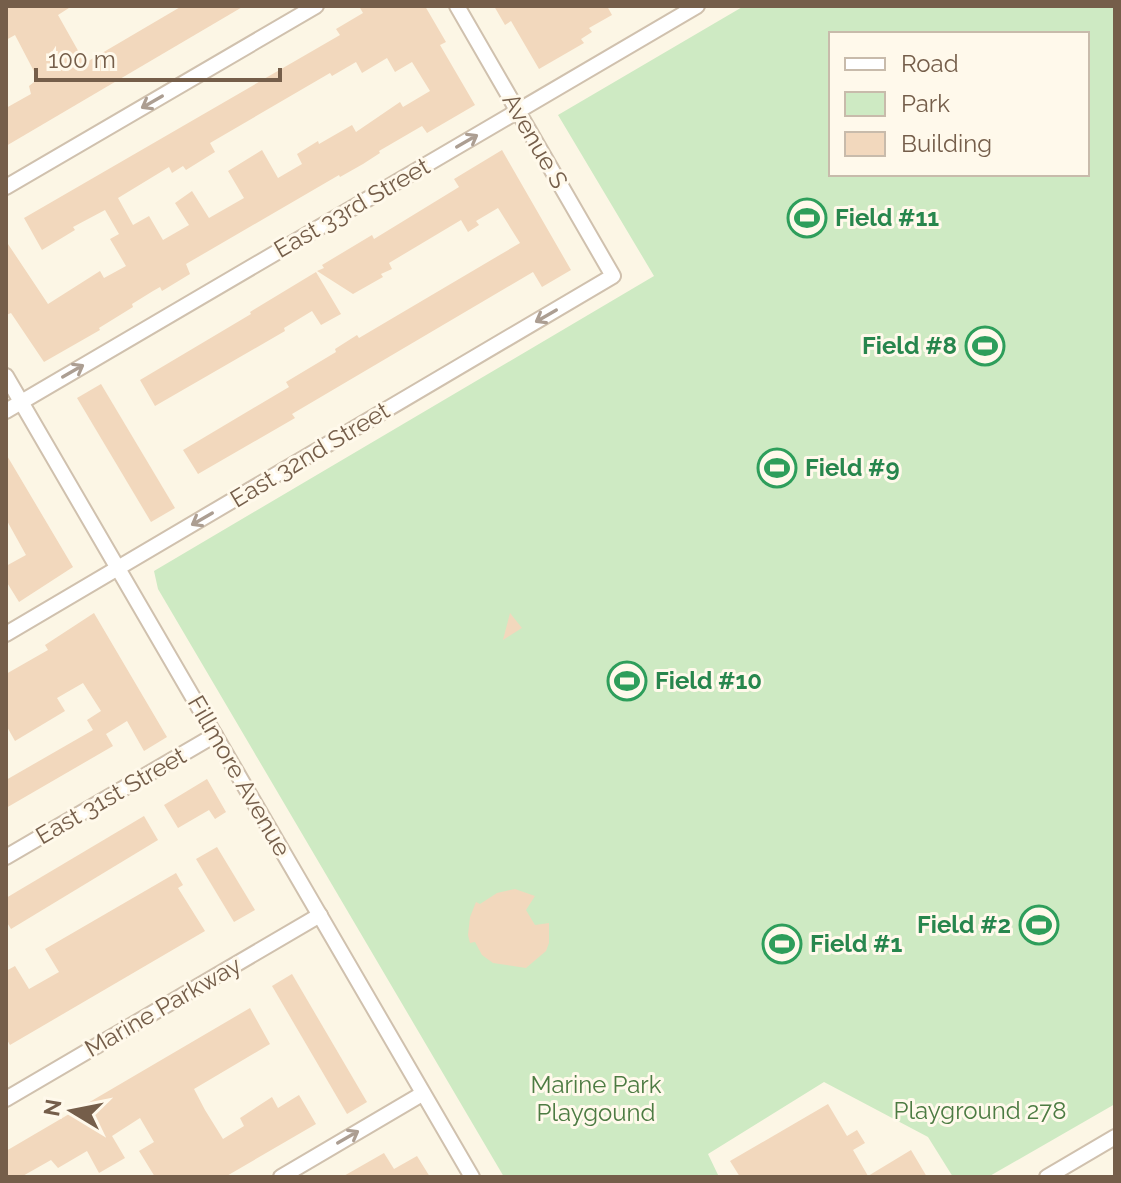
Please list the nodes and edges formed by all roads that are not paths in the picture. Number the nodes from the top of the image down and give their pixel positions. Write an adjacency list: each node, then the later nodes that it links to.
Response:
1 (316, 6): 5 (street, one-way to 5)
2 (457, 6): 4 (street, Avenue S)
3 (697, 6): 4 (street, East 33rd Street)
4 (518, 111): 6 (street, Avenue S); 8 (street, East 33rd Street, one-way to 4)
5 (6, 187)
6 (613, 276): 10 (street, East 32nd Street, one-way to 10)
7 (6, 376): 8 (street, Fillmore Avenue)
8 (22, 402): 9 (street, East 33rd Street); 10 (street, Fillmore Avenue)
9 (6, 411)
10 (118, 568): 11 (street, East 32nd Street); 12 (street, Fillmore Avenue)
11 (6, 634)
12 (215, 735): 13 (street, East 31st Street); 14 (street, Fillmore Avenue)
13 (6, 857)
14 (320, 915): 15 (street, Fillmore Avenue); 16 (street, Marine Parkway)
15 (422, 1094): 18 (street, one-way to 15); 19 (street, Fillmore Avenue)
16 (6, 1099)
17 (1115, 1137): 20 (street)
18 (281, 1177)
19 (472, 1177)
20 (1047, 1177)

